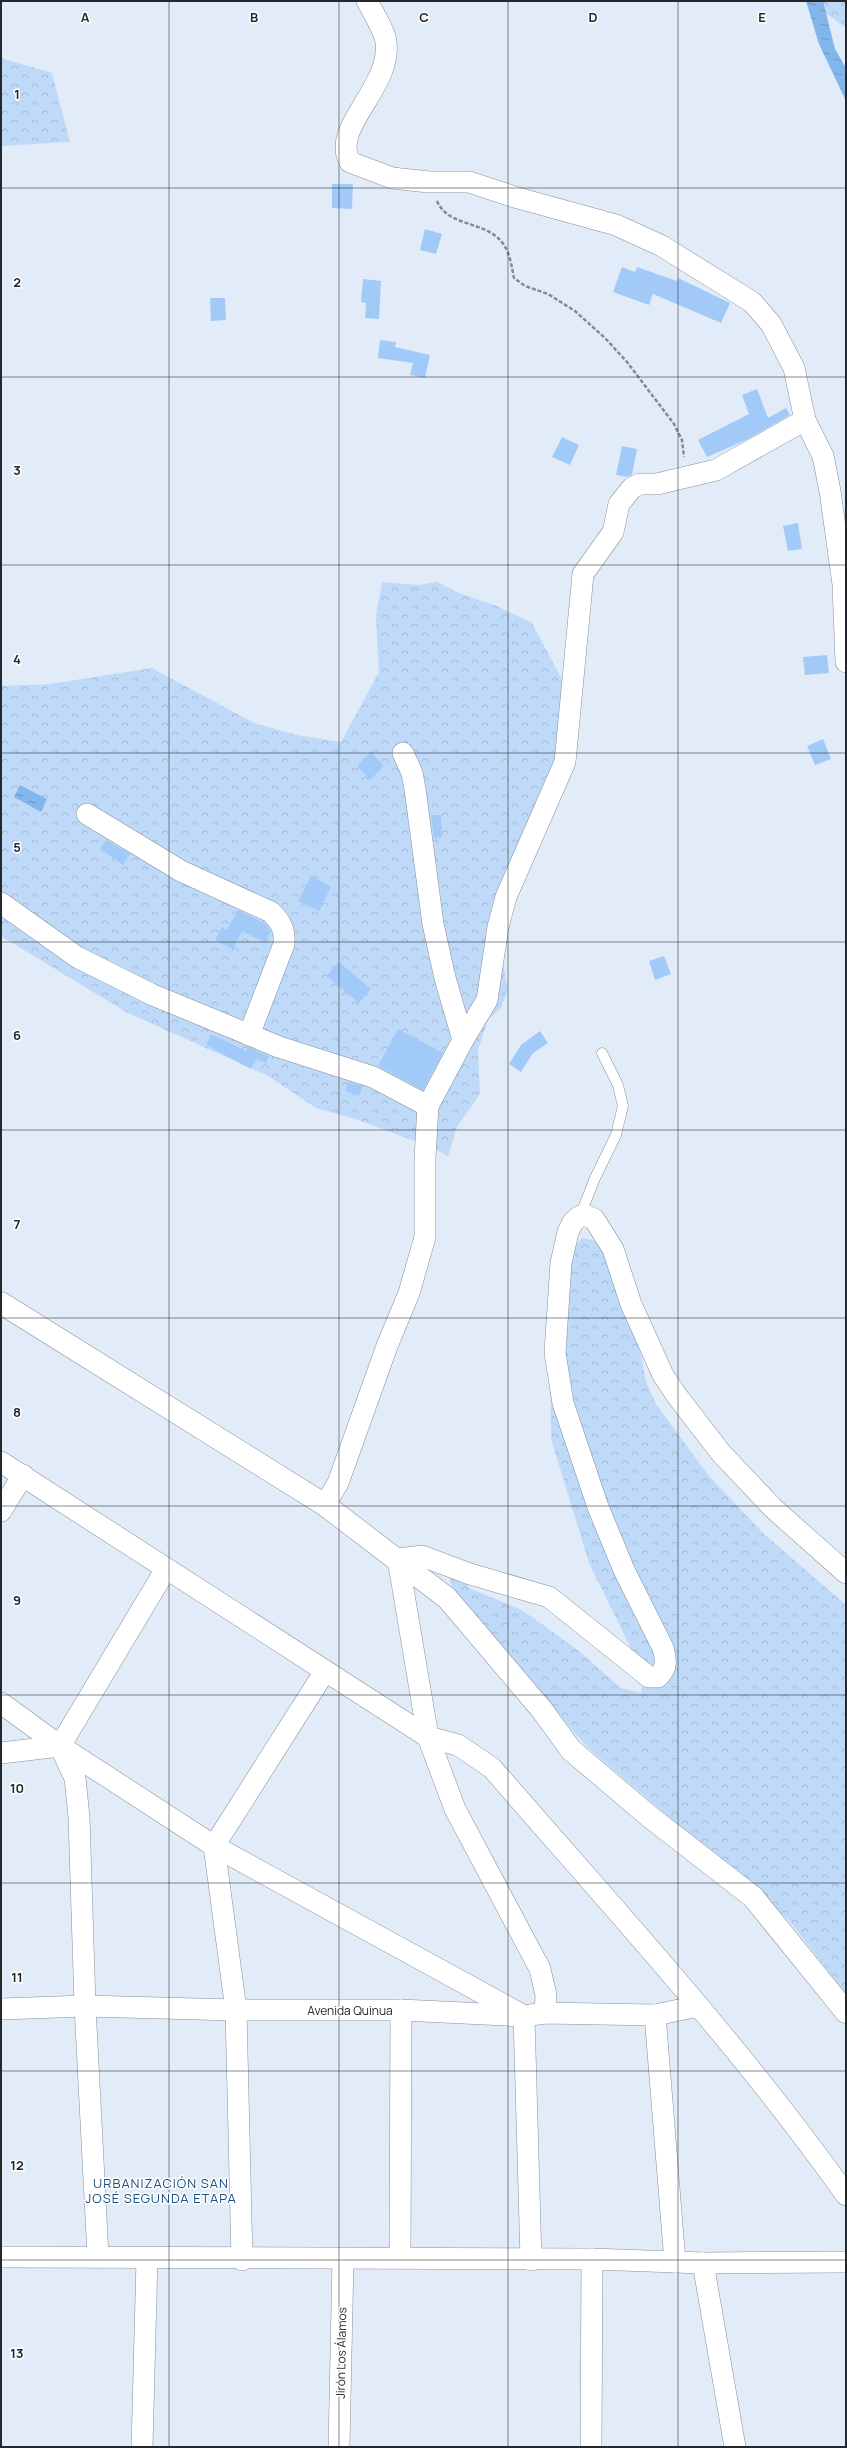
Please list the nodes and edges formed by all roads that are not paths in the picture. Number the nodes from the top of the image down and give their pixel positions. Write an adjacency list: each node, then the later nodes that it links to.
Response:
1 (367, 1): 2 (street)
2 (805, 420): 3 (street); 8 (street)
3 (846, 662)
4 (403, 753): 8 (street)
5 (87, 814): 7 (street)
6 (1, 903): 7 (street)
7 (249, 1035): 10 (street)
8 (463, 1040): 10 (street)
9 (602, 1053): 11 (lane)
10 (428, 1106): 15 (street)
11 (580, 1216): 17 (street); 19 (street)
12 (1, 1303): 15 (street)
13 (1, 1462): 14 (street)
14 (24, 1475): 16 (street); 18 (street)
15 (325, 1505): 17 (street)
16 (1, 1511)
17 (398, 1559): 22 (street); 31 (street)
18 (166, 1569): 20 (street); 23 (street)
19 (846, 1573)
20 (325, 1671): 22 (street); 25 (street)
21 (1, 1703): 23 (street)
22 (428, 1737): 27 (street); 32 (street)
23 (60, 1746): 24 (street); 25 (street); 26 (street)
24 (1, 1753)
25 (214, 1846): 29 (street); 34 (street)
26 (85, 2006): 28 (street, Avenida Quinua); 29 (street, Avenida Quinua); 36 (street)
27 (698, 2006): 33 (street, Avenida Quinua); 35 (street)
28 (1, 2009)
29 (236, 2010): 30 (street, Avenida Quinua); 41 (street)
30 (401, 2010): 34 (street, Avenida Quinua); 38 (street)
31 (846, 2012)
32 (545, 2013): 33 (street, Avenida Quinua); 34 (street, Avenida Quinua)
33 (655, 2015): 44 (street)
34 (524, 2016): 42 (street)
35 (846, 2195)
36 (98, 2256): 37 (street); 39 (street)
37 (1, 2257)
38 (400, 2258): 40 (street); 42 (street)
39 (147, 2259): 41 (street); 47 (street)
40 (343, 2259): 41 (street); 48 (street, Jirón Los Álamos)
41 (242, 2260)
42 (531, 2260): 43 (street)
43 (592, 2260): 44 (street); 49 (street)
44 (675, 2262): 45 (street)
45 (703, 2263): 46 (street); 50 (street)
46 (845, 2269)
47 (142, 2447)
48 (339, 2447)
49 (590, 2447)
50 (735, 2447)

